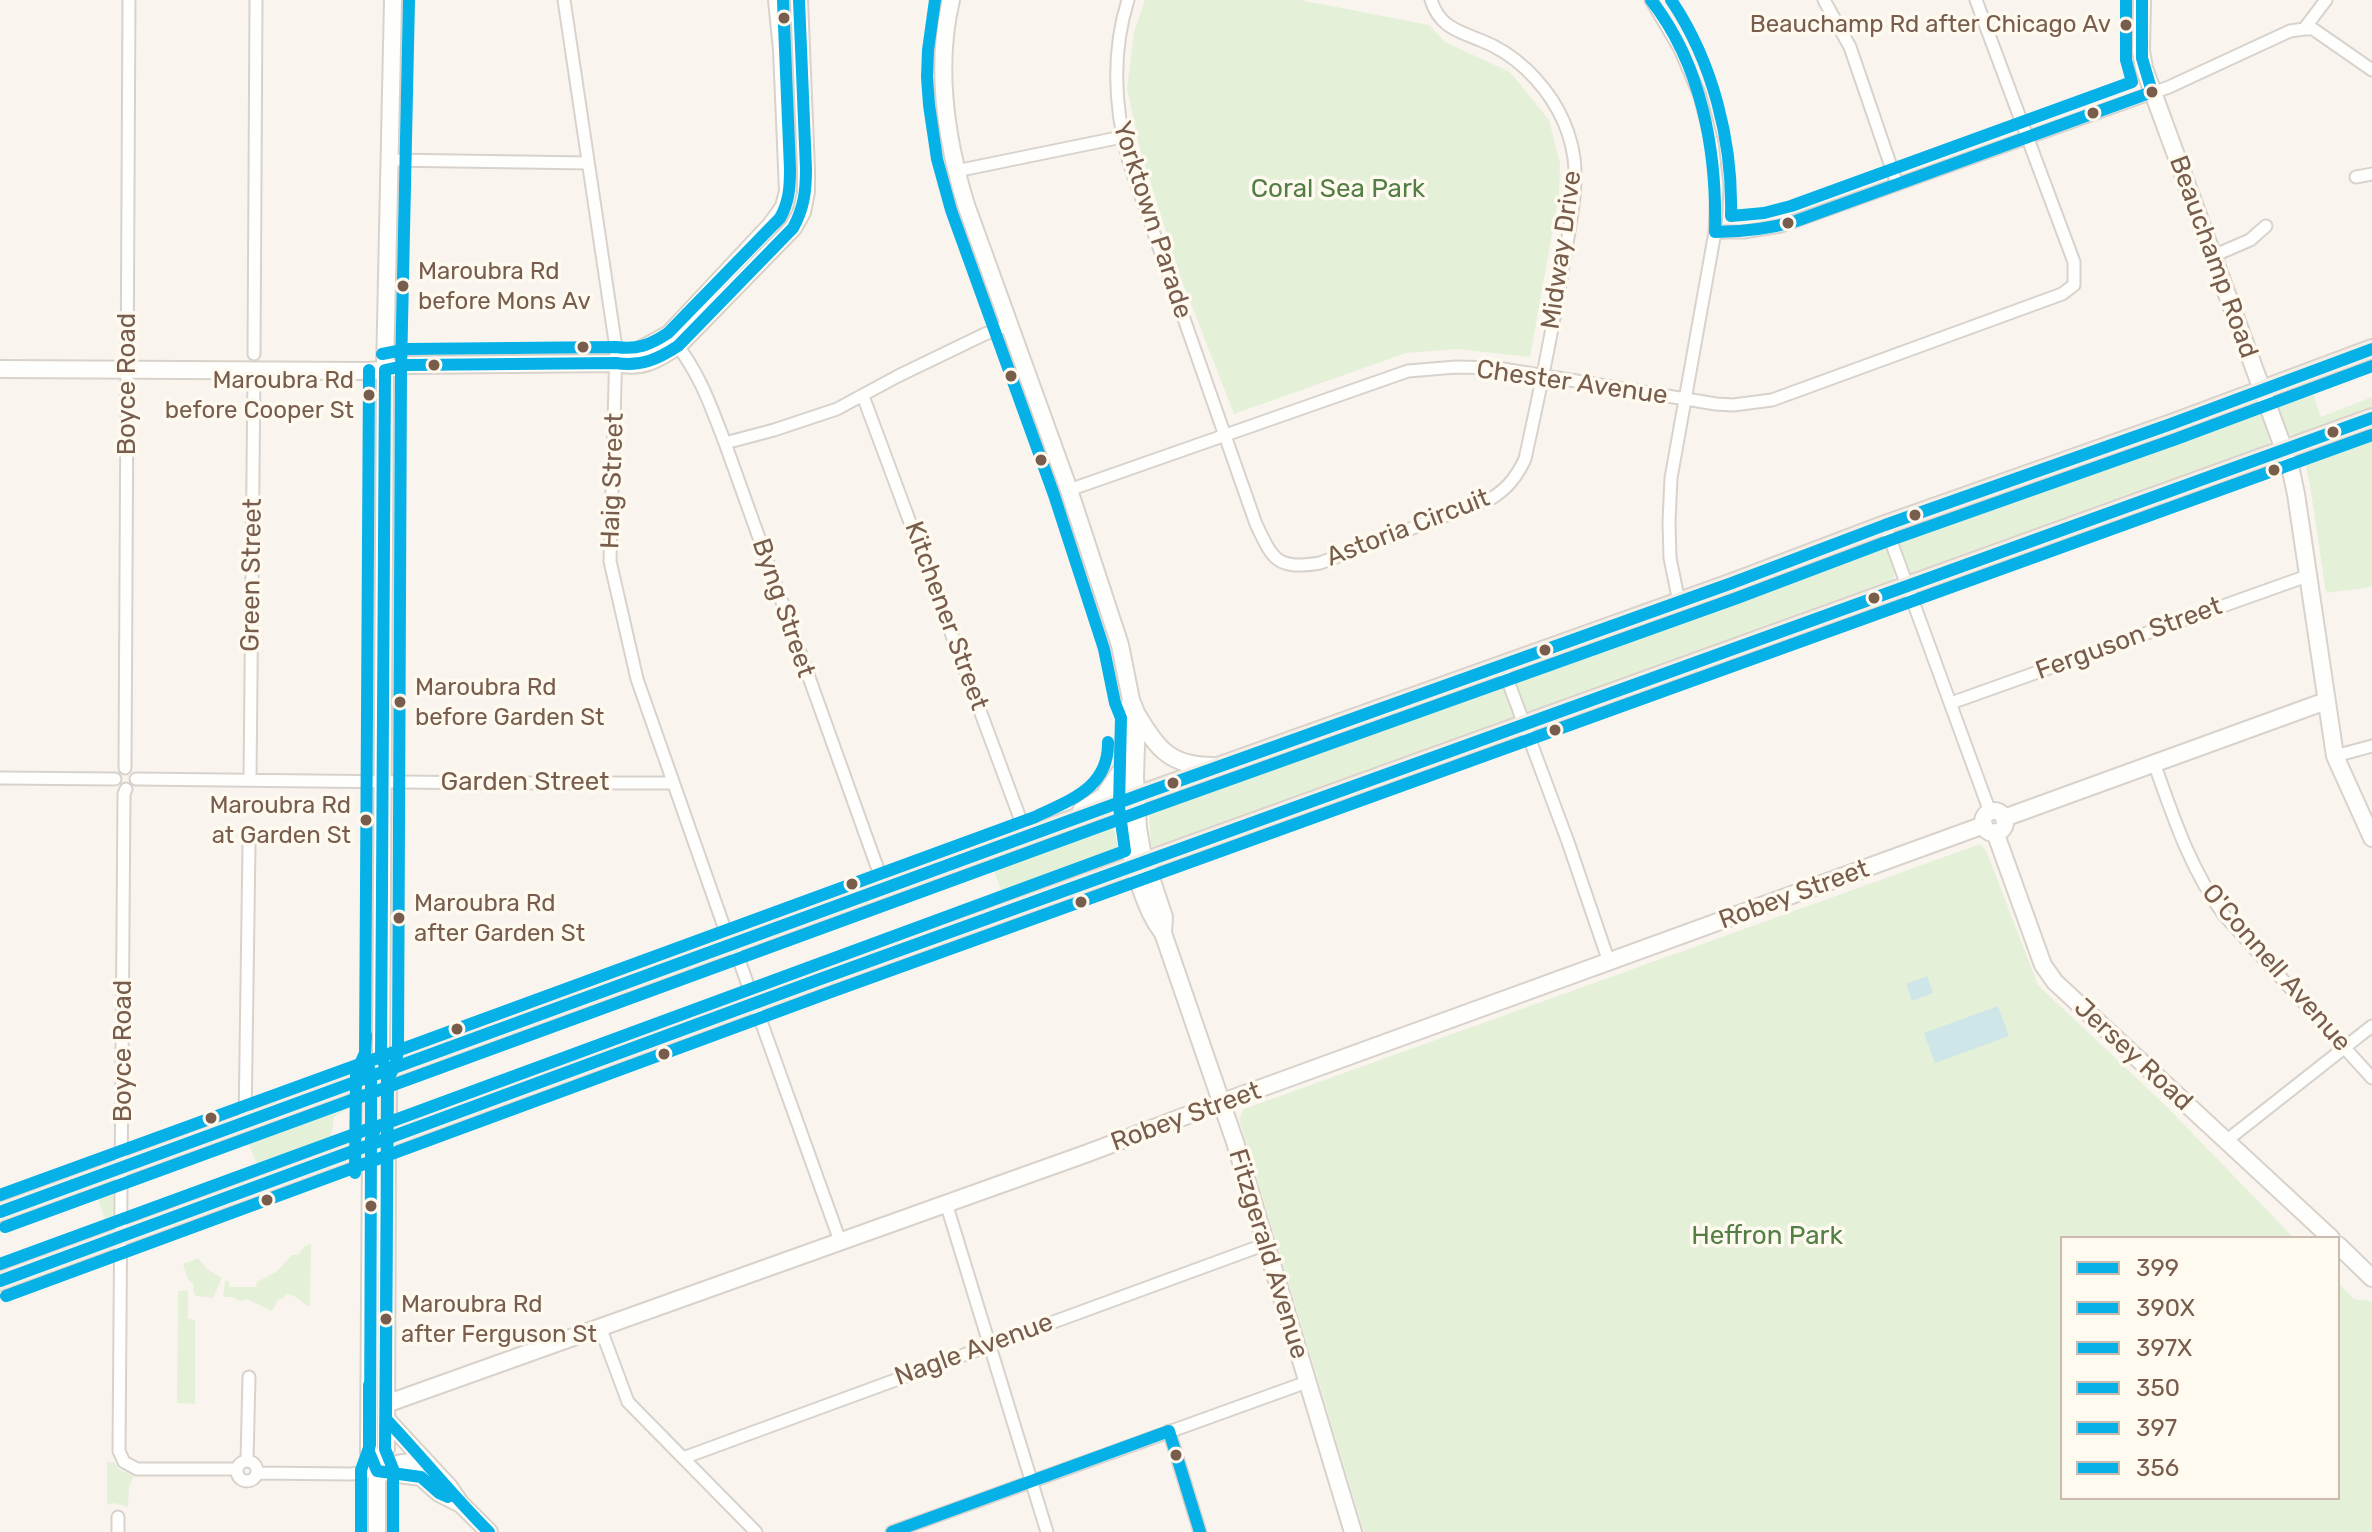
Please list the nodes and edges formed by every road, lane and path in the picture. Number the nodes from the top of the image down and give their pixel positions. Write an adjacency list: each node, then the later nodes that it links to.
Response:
1 (129, 0): 35 (street, Boyce Road)
2 (256, 0): 32 (street, Green Street)
3 (393, 0): 20 (street)
4 (564, 0): 21 (street, Haig Street)
5 (777, 0): 30 (street)
6 (799, 0): 30 (street)
7 (951, 0): 22 (street, Fitzgerald Avenue)
8 (1128, 0): 18 (street, Yorktown Parade)
9 (1431, 0): 37 (street, Midway Drive)
10 (1651, 0): 27 (street)
11 (1824, 0): 25 (street)
12 (1976, 0): 19 (street)
13 (2142, 0): 17 (street, Beauchamp Road)
14 (2326, 0): 15 (street)
15 (2304, 29): 16 (street); 17 (street)
16 (2372, 70)
17 (2152, 92): 19 (street); 28 (street, Beauchamp Road)
18 (1122, 137): 22 (street); 42 (street, Yorktown Parade)
19 (2026, 138): 25 (street); 40 (street, Chester Avenue)
20 (389, 160): 21 (street); 36 (street)
21 (588, 163): 33 (street, Haig Street)
22 (956, 171): 29 (street, Fitzgerald Avenue)
23 (2372, 174): 24 (street)
24 (2356, 177)
25 (1897, 184): 27 (street)
26 (2266, 226): 28 (street)
27 (1715, 232): 40 (street)
28 (2213, 256): 38 (street, Beauchamp Road)
29 (1009, 325): 39 (street); 45 (street, Fitzgerald Avenue)
30 (673, 340): 33 (street); 43 (street, Byng Street)
31 (2372, 349): 38 (main road)
32 (254, 362): 35 (street); 36 (street); 64 (street, Green Street)
33 (616, 363): 36 (street); 66 (street, Haig Street)
34 (0, 369): 35 (street)
35 (127, 370): 60 (street, Boyce Road)
36 (385, 370): 65 (street)
37 (1543, 374): 40 (street, Chester Avenue); 42 (street, Chester Avenue); 42 (street, Astoria Circuit)
38 (2262, 390): 44 (street, Beauchamp Road); 46 (main road)
39 (863, 396): 43 (street); 70 (street, Kitchener Street)
40 (1686, 400): 49 (street)
41 (2372, 418): 44 (main road)
42 (1225, 434): 45 (street, Chester Avenue)
43 (725, 443): 74 (street, Byng Street)
44 (2284, 450): 47 (street, Beauchamp Road); 48 (main road)
45 (1069, 490): 53 (street, Fitzgerald Avenue)
46 (1885, 525): 48 (street); 49 (main road)
47 (2307, 576): 51 (street, Beauchamp Road); 52 (street, Ferguson Street)
48 (1907, 586): 52 (street); 54 (main road)
49 (1679, 602): 50 (main road)
50 (1502, 665): 54 (street); 59 (main road)
51 (2326, 701): 56 (street, Beauchamp Road); 57 (street, Robey Street)
52 (1951, 703): 69 (street)
53 (1134, 708): 58 (street, Fitzgerald Avenue); 59 (street); 68 (street, Fitzgerald Avenue)
54 (1524, 725): 73 (main road); 76 (street)
55 (2372, 746): 56 (street)
56 (2335, 756): 71 (street, Beauchamp Road)
57 (2154, 763): 69 (street, Robey Street); 79 (street, O'Connell Avenue)
58 (1123, 765): 68 (street, Fitzgerald Avenue); 70 (street)
59 (1225, 766): 68 (main road)
60 (125, 768): 62 (street); 63 (street)
61 (0, 778): 62 (street)
62 (115, 779): 67 (street)
63 (136, 779): 64 (street, Garden Street); 67 (street)
64 (250, 780): 65 (street, Garden Street)
65 (383, 781): 66 (street, Garden Street); 80 (street)
66 (673, 783): 75 (street, Haig Street)
67 (126, 789): 86 (street, Boyce Road)
68 (1129, 800): 70 (main road); 73 (street, Fitzgerald Avenue)
69 (1993, 822): 76 (street, Robey Street); 85 (street, Jersey Road)
70 (1034, 835): 74 (main road)
71 (2372, 838)
72 (249, 845): 83 (street)
73 (1139, 863): 77 (main road); 82 (street, Fitzgerald Avenue)
74 (885, 889): 75 (main road)
75 (733, 945): 77 (street, Haig Street); 80 (main road)
76 (1609, 962): 82 (street, Robey Street)
77 (754, 1004): 84 (main road); 91 (street, Haig Street)
78 (2372, 1026): 79 (street)
79 (2345, 1048): 81 (street, O'Connell Avenue); 85 (street)
80 (380, 1068): 83 (main road); 84 (main road)
81 (2372, 1078)
82 (1222, 1103): 87 (street, Robey Street); 92 (street, Fitzgerald Avenue)
83 (245, 1123): 86 (main road)
84 (379, 1141): 89 (main road); 100 (street); 106 (street)
85 (2226, 1141): 90 (street, Jersey Road)
86 (122, 1167): 88 (main road); 89 (street, Boyce Road)
87 (946, 1203): 91 (street, Robey Street); 97 (street)
88 (0, 1212)
89 (121, 1236): 95 (main road); 105 (street, Boyce Road)
90 (2329, 1236)
91 (840, 1241): 96 (street, Robey Street)
92 (1266, 1244): 97 (street, Nagle Avenue); 99 (street, Fitzgerald Avenue)
93 (2340, 1247): 94 (street)
94 (2372, 1278)
95 (0, 1281)
96 (600, 1327): 100 (street, Robey Street); 102 (street)
97 (989, 1345): 102 (street, Nagle Avenue); 108 (street)
98 (249, 1377): 103 (street)
99 (1307, 1382): 101 (street); 118 (street, Fitzgerald Avenue)
100 (386, 1412): 104 (street); 106 (street)
101 (1169, 1431): 108 (street); 117 (street)
102 (683, 1458): 114 (street)
103 (247, 1460): 105 (street); 107 (street)
104 (428, 1464): 106 (street); 109 (street)
105 (237, 1469): 107 (street)
106 (377, 1471): 107 (street); 109 (street); 112 (street)
107 (258, 1473)
108 (1031, 1482): 115 (street); 116 (street)
109 (460, 1503): 113 (street)
110 (118, 1517): 111 (street)
111 (118, 1532)
112 (377, 1532)
113 (489, 1532)
114 (756, 1532)
115 (892, 1532)
116 (1047, 1532)
117 (1200, 1532)
118 (1353, 1532)

